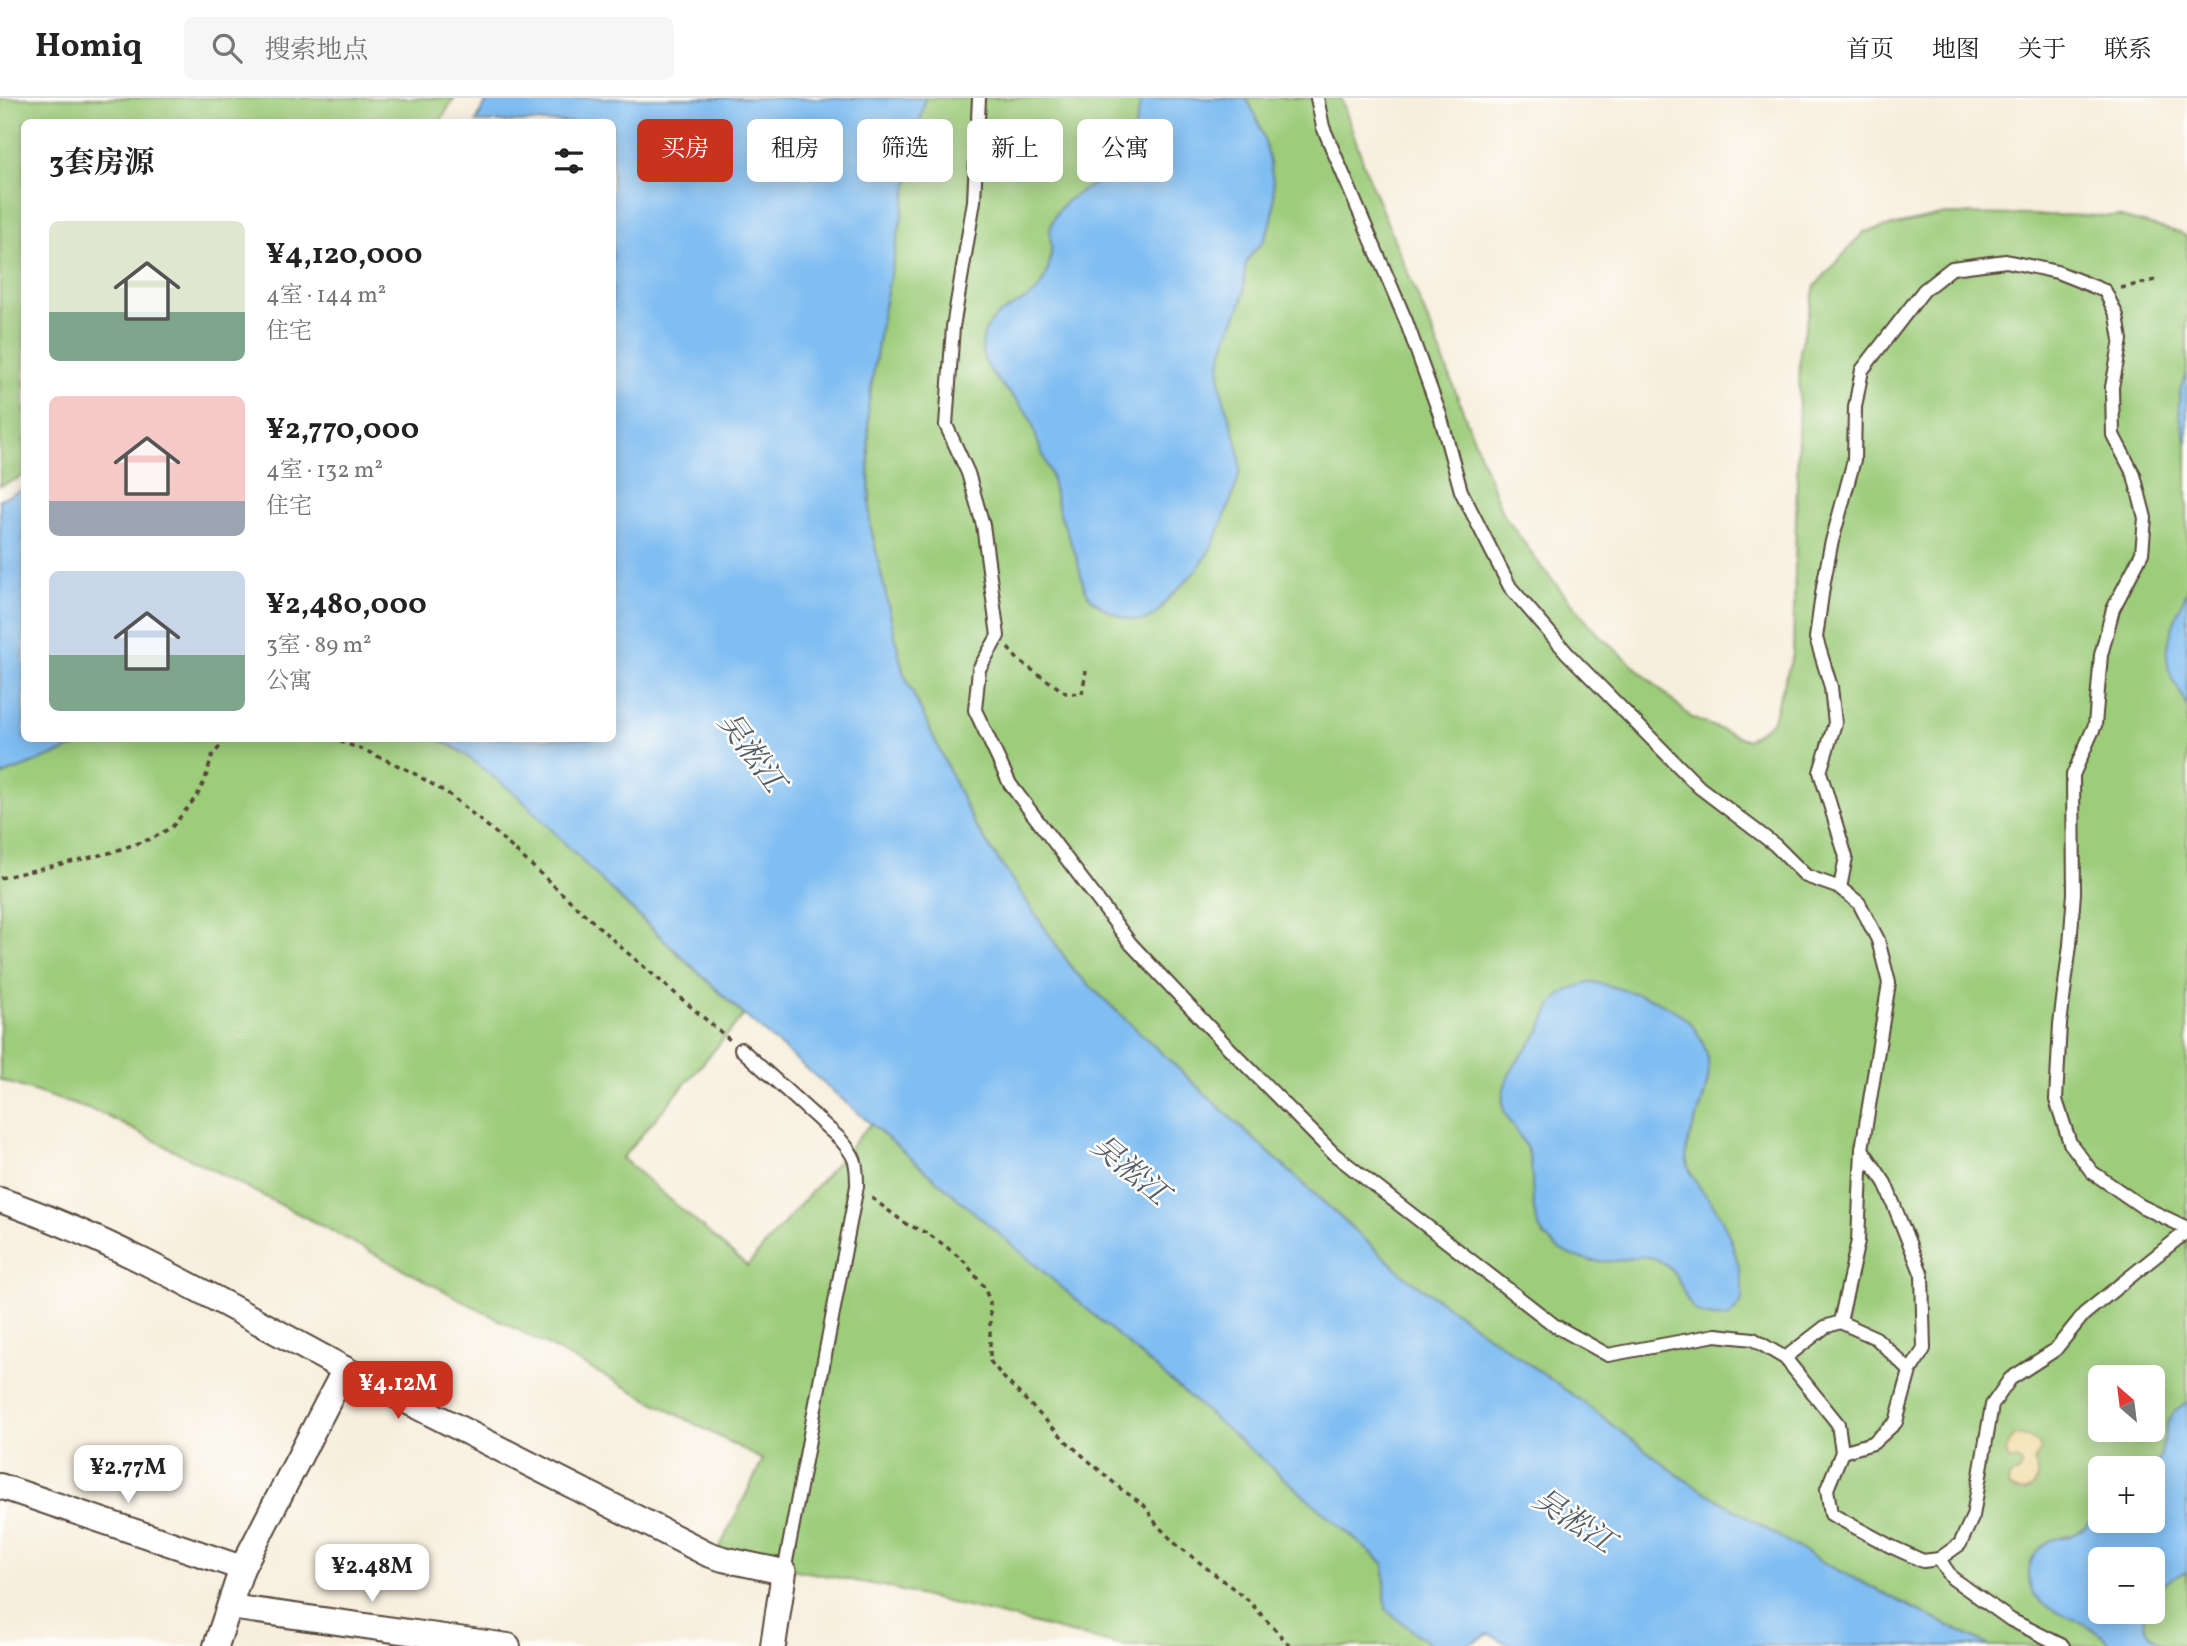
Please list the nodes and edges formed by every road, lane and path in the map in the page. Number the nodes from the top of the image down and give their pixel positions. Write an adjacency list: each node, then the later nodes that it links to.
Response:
1 (979, 98): 5 (lane)
2 (1317, 98): 10 (lane)
3 (2161, 279): 4 (path)
4 (2105, 291): 10 (lane); 15 (lane)
5 (998, 636): 6 (path); 17 (lane)
6 (1086, 671)
7 (224, 742): 9 (path)
8 (342, 742): 11 (path)
9 (0, 878)
10 (1840, 888): 12 (lane)
11 (741, 1049): 13 (lane)
12 (1862, 1149): 16 (lane); 19 (lane)
13 (857, 1185): 24 (lane); 29 (path)
14 (0, 1200): 18 (street)
15 (2187, 1229): 22 (lane)
16 (1840, 1322): 17 (lane); 19 (lane)
17 (1785, 1358): 20 (lane)
18 (345, 1369): 23 (street); 24 (street)
19 (1910, 1371): 20 (lane)
20 (1842, 1452): 22 (lane)
21 (0, 1486): 23 (street)
22 (1939, 1559): 30 (lane)
23 (242, 1568): 25 (street)
24 (784, 1572): 28 (street)
25 (230, 1607): 26 (street); 27 (street)
26 (216, 1646)
27 (508, 1646)
28 (773, 1646)
29 (1290, 1646)
30 (2063, 1646)

